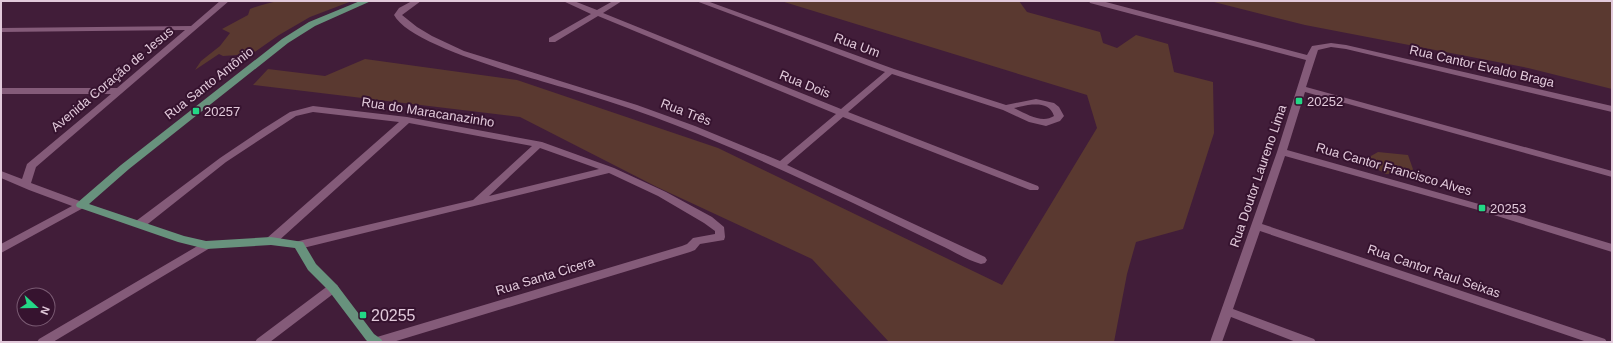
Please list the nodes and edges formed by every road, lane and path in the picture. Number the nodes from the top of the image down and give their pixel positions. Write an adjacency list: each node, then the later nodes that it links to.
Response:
1 (225, 1): 9 (street, Avenida Coração de Jesus)
2 (367, 1): 31 (main road, Rua Santo Antônio)
3 (417, 1): 24 (street, Rua Três)
4 (567, 1): 8 (street, Rua Dois)
5 (618, 1): 8 (street)
6 (700, 1): 14 (street, Rua Um)
7 (1093, 1): 13 (street)
8 (597, 13): 11 (street); 20 (street, Rua Dois)
9 (193, 28): 10 (street); 17 (street, Avenida Coração de Jesus)
10 (1, 30)
11 (552, 40)
12 (1346, 47): 13 (street, Rua Doutor Laureno Lima); 19 (street, Rua Cantor Evaldo Braga)
13 (1311, 59): 15 (street, Rua Doutor Laureno Lima)
14 (891, 71): 18 (street, Rua Um); 20 (street)
15 (1302, 89): 23 (street, Rua Doutor Laureno Lima); 27 (street)
16 (1, 91): 17 (street)
17 (120, 91): 28 (street, Avenida Coração de Jesus)
18 (1006, 108): 18 (street, Rua Um)
19 (1612, 109)
20 (842, 113): 24 (street); 29 (street, Rua Dois)
21 (407, 120): 22 (street, Rua do Maracanazinho); 32 (street, Rua do Maracanazinho); 35 (street)
22 (539, 144): 25 (street, Rua do Maracanazinho); 30 (street)
23 (1282, 152): 33 (street, Rua Doutor Laureno Lima); 38 (street, Rua Cantor Francisco Alves)
24 (780, 166): 40 (street, Rua Três)
25 (610, 170): 30 (street); 34 (street, Rua do Maracanazinho)
26 (1, 174): 28 (street)
27 (1612, 174)
28 (26, 185): 31 (street)
29 (1034, 188)
30 (476, 202): 37 (street)
31 (81, 205): 32 (main road); 39 (street)
32 (140, 224): 36 (main road)
33 (1258, 226): 42 (street, Rua Doutor Laureno Lima); 48 (street, Rua Cantor Raul Seixas)
34 (720, 237): 43 (street, Rua Santa Cicera)
35 (271, 242): 36 (main road); 37 (main road)
36 (206, 245): 44 (street)
37 (299, 245): 41 (main road)
38 (1612, 248)
39 (1, 249)
40 (981, 260)
41 (333, 288): 43 (main road); 45 (street)
42 (1226, 310): 46 (street, Rua Doutor Laureno Lima); 47 (street)
43 (372, 341)
44 (43, 342)
45 (261, 342)
46 (1216, 342)
47 (1310, 342)
48 (1601, 342)

